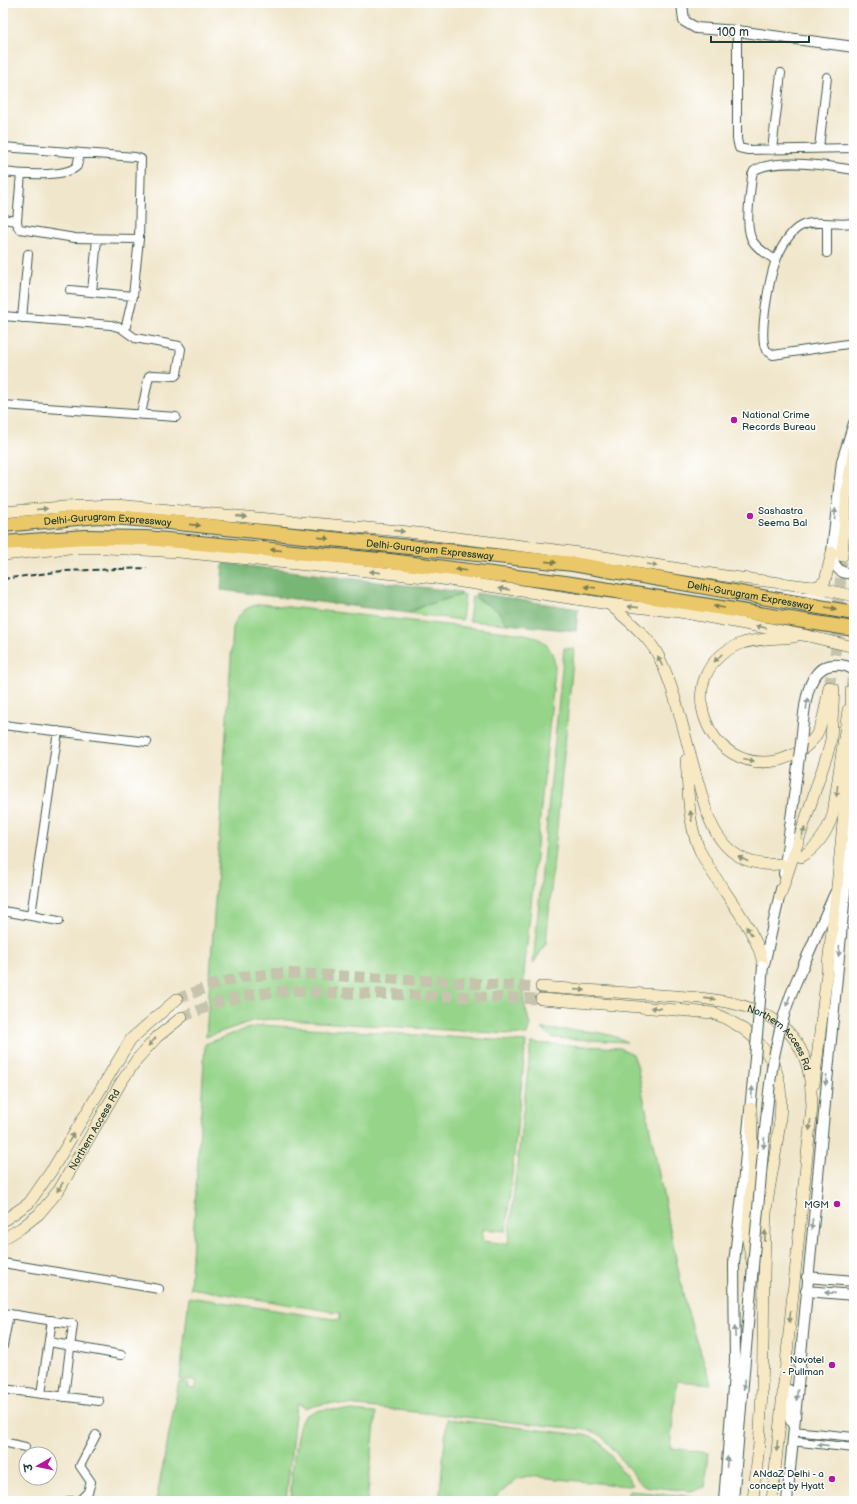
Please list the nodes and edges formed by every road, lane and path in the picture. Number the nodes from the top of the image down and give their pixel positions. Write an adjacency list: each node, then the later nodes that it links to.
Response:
1 (682, 3): 2 (street)
2 (737, 31): 3 (street); 9 (street)
3 (854, 47)
4 (781, 73): 9 (street)
5 (827, 78): 7 (street)
6 (3, 147): 10 (street)
7 (819, 148): 8 (street); 9 (street)
8 (854, 148)
9 (772, 150)
10 (80, 153): 13 (street); 19 (street)
11 (854, 170): 22 (street)
12 (3, 172): 13 (street)
13 (21, 174): 15 (street)
14 (3, 219): 15 (street)
15 (17, 221): 18 (street)
16 (852, 223): 17 (street)
17 (827, 224): 20 (street); 22 (street)
18 (97, 239): 19 (street); 24 (street)
19 (139, 239): 25 (street)
20 (827, 253)
21 (28, 254): 27 (street)
22 (776, 260): 29 (street)
23 (70, 290): 24 (street)
24 (92, 292): 25 (street)
25 (132, 296): 28 (street)
26 (3, 316): 27 (street)
27 (22, 318): 28 (street)
28 (125, 330): 31 (street)
29 (854, 343)
30 (3, 405): 31 (street)
31 (141, 414): 32 (street)
32 (176, 416)
33 (854, 423): 38 (street, one-way to 33)
34 (854, 448): 38 (main road)
35 (3, 512): 41 (main road, one-way to 41)
36 (3, 525): 44 (highway, Delhi-Gurugram Expressway, one-way to 44)
37 (3, 543): 45 (highway, Delhi-Gurugram Expressway, one-way to 37)
38 (837, 554): 40 (street); 41 (main road)
39 (3, 556): 43 (main road, one-way to 39)
40 (854, 573)
41 (812, 587): 42 (main road)
42 (854, 596)
43 (609, 604): 46 (main road, one-way to 43); 49 (main road, one-way to 43)
44 (854, 613)
45 (854, 629)
46 (808, 636): 47 (main road); 57 (main road)
47 (854, 647)
48 (854, 670): 57 (street, one-way to 48, bridge)
49 (676, 707): 55 (main road, one-way to 49); 61 (main road, one-way to 49)
50 (3, 725): 51 (street)
51 (58, 732): 52 (street); 59 (street)
52 (147, 742)
53 (854, 799): 71 (street, one-way to 71)
54 (801, 857): 56 (main road, one-way to 54)
55 (781, 864)
56 (837, 887): 66 (main road); 98 (street, one-way to 98, bridge)
57 (780, 896): 61 (street)
58 (3, 911): 59 (street)
59 (31, 915): 60 (street)
60 (59, 921)
61 (763, 966): 67 (street, one-way to 61, bridge)
62 (541, 987): 66 (main road, Northern Access Rd, one-way to 66)
63 (177, 999): 68 (main road, Northern Access Rd, one-way to 63)
64 (541, 999): 74 (main road, Northern Access Rd, one-way to 64)
65 (182, 1017): 69 (main road, Northern Access Rd, one-way to 69)
66 (812, 1106): 83 (main road, Northern Access Rd, one-way to 83)
67 (751, 1108): 74 (main road); 97 (street, one-way to 67)
68 (3, 1221)
69 (3, 1239)
70 (3, 1264): 73 (street)
71 (807, 1277): 72 (street); 75 (street)
72 (854, 1281)
73 (159, 1289)
74 (764, 1290): 99 (main road, Northern Access Rd)
75 (806, 1291): 76 (street, one-way to 75); 89 (street, one-way to 89)
76 (854, 1296)
77 (6, 1314): 78 (street); 80 (street)
78 (52, 1320): 79 (street); 81 (street)
79 (49, 1342): 81 (street); 85 (street)
80 (3, 1346)
81 (71, 1346): 82 (street); 86 (street)
82 (121, 1355)
83 (785, 1364): 89 (street); 100 (main road, Northern Access Rd, one-way to 100)
84 (3, 1389): 85 (street)
85 (41, 1394): 86 (street)
86 (64, 1397): 87 (street)
87 (99, 1401)
88 (96, 1435): 96 (street)
89 (792, 1436): 90 (street); 93 (street, one-way to 89); 101 (street)
90 (854, 1437)
91 (3, 1442): 92 (street)
92 (21, 1446)
93 (854, 1448)
94 (69, 1501): 95 (street)
95 (73, 1501)
96 (79, 1501)
97 (724, 1501)
98 (733, 1501)
99 (753, 1501)
100 (772, 1501)
101 (787, 1501)

